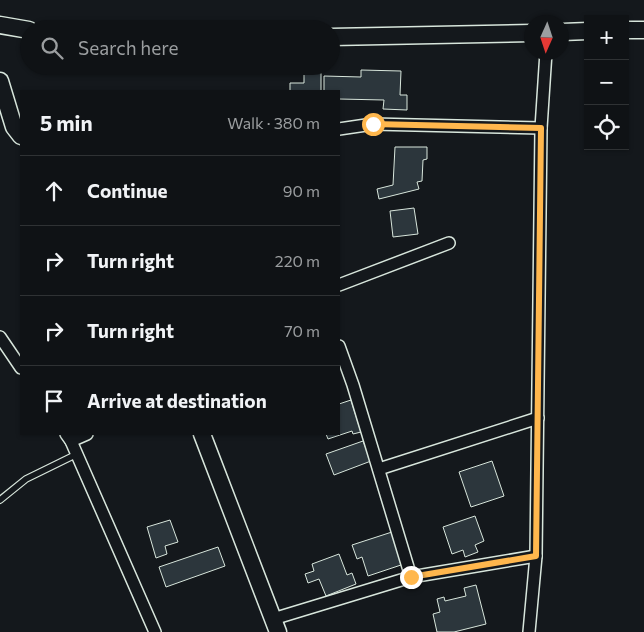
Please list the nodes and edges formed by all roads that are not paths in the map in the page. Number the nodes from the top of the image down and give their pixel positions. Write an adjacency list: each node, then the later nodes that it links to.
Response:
1 (0, 30): 2 (main road)
2 (20, 30)
3 (629, 30): 4 (main road)
4 (644, 30)
5 (569, 32): 6 (main road)
6 (584, 32)
7 (524, 33): 8 (main road)
8 (340, 37)
9 (545, 60): 11 (street)
10 (0, 81): 13 (main road)
11 (541, 128): 12 (street); 19 (street)
12 (340, 129)
13 (20, 135)
14 (449, 243): 15 (street)
15 (340, 285)
16 (0, 337): 18 (street)
17 (340, 349): 24 (street)
18 (20, 367)
19 (538, 418): 24 (street); 26 (street)
20 (81, 435): 22 (street)
21 (202, 435): 28 (main road)
22 (68, 437): 23 (street)
23 (76, 454): 25 (lane); 29 (street)
24 (379, 469): 27 (street)
25 (0, 500)
26 (536, 556): 27 (street); 30 (street)
27 (411, 577): 28 (street)
28 (275, 626)
29 (155, 632)
30 (529, 632)

